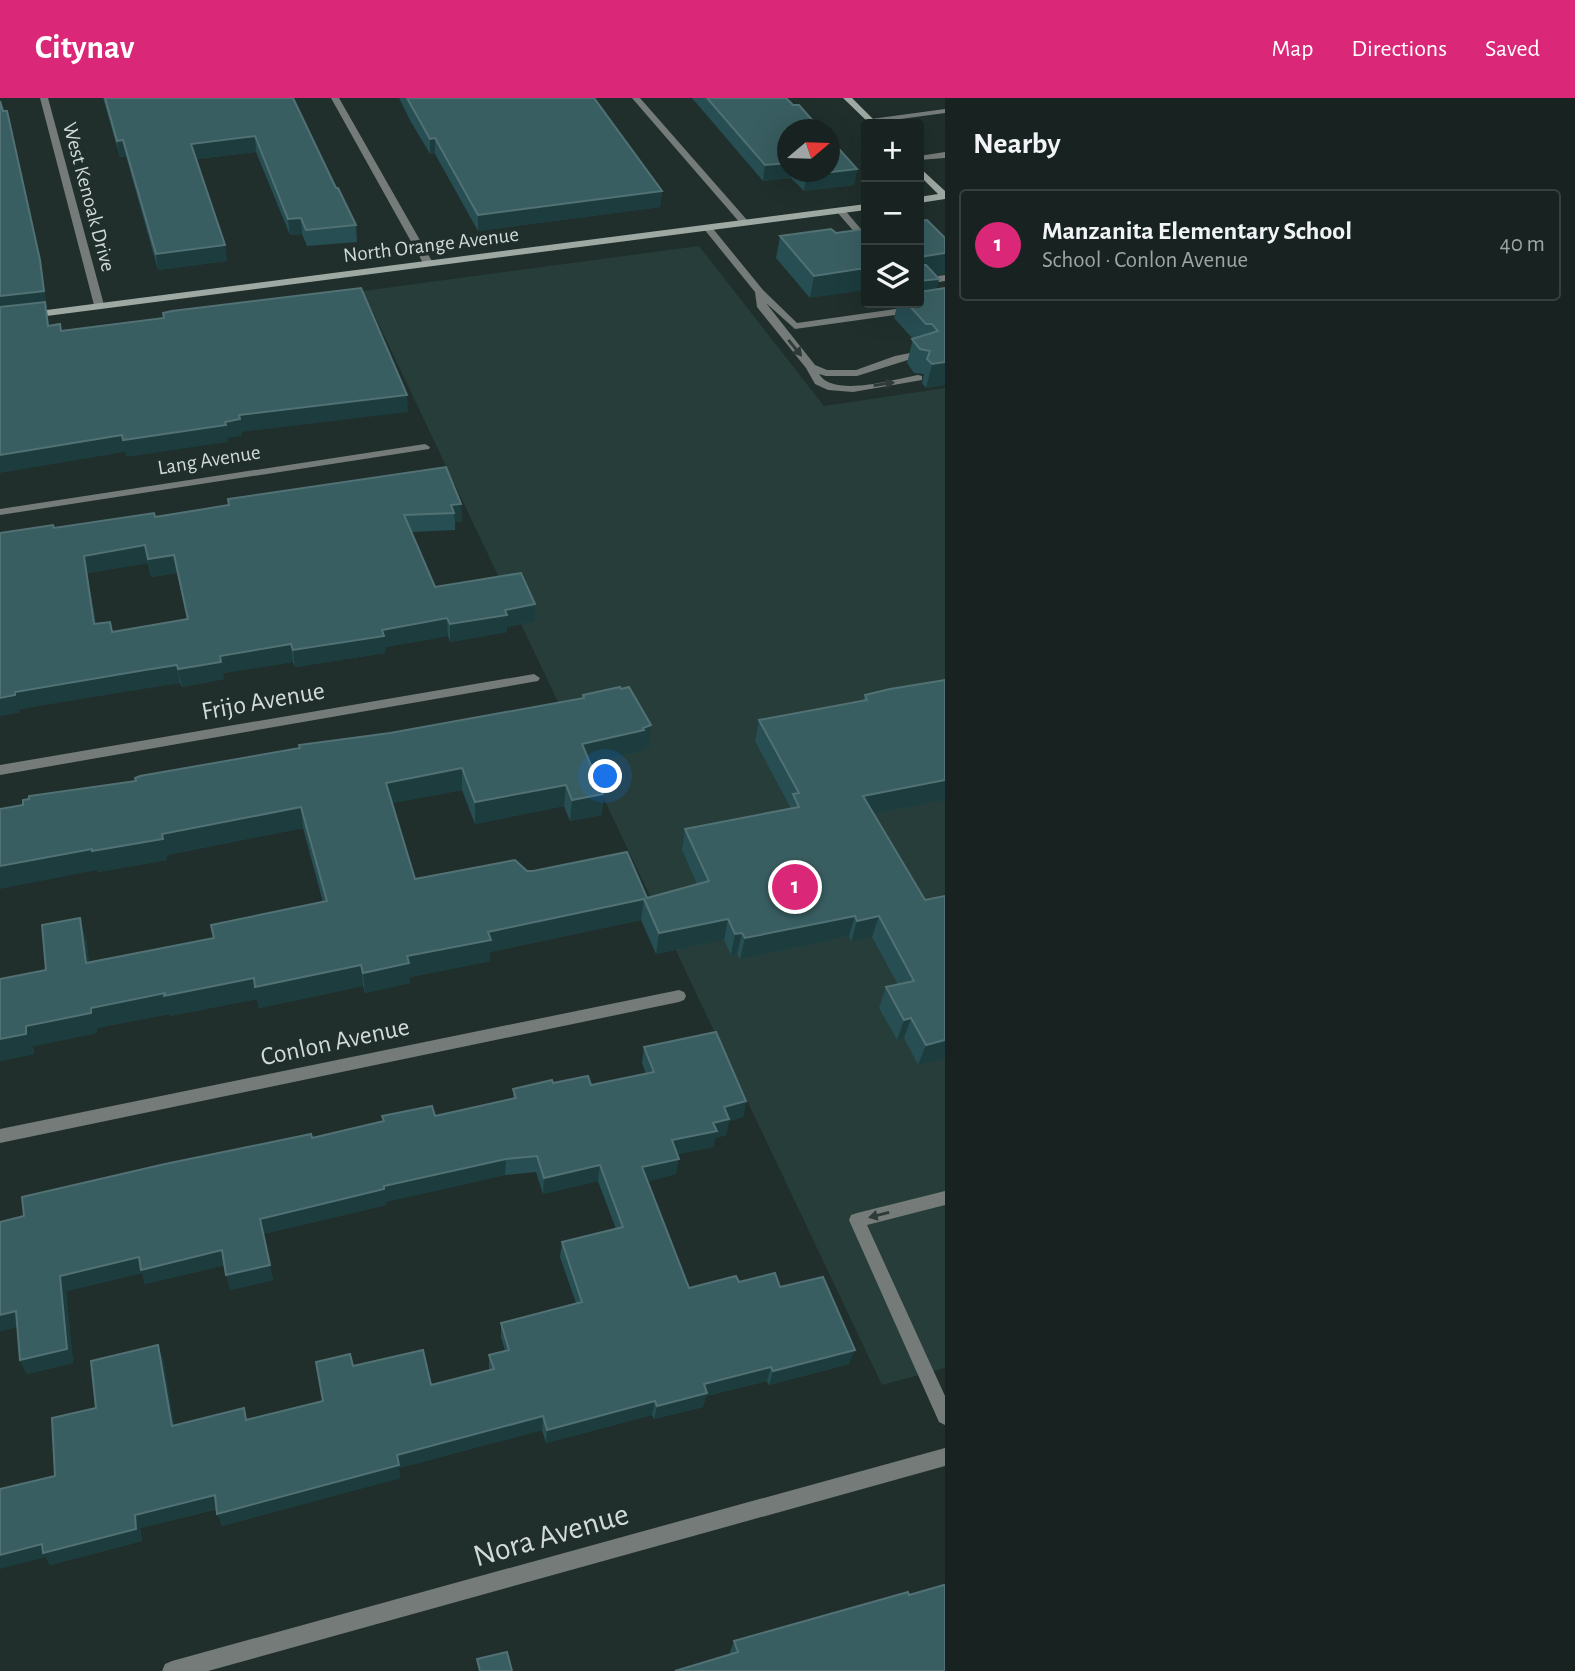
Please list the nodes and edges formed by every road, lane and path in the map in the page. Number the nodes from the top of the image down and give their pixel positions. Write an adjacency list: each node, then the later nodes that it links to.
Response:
1 (44, 98): 22 (street, West Kenoak Drive)
2 (335, 98): 18 (street)
3 (636, 98): 15 (street)
4 (847, 98): 6 (street)
5 (945, 111): 7 (street)
6 (868, 119)
7 (896, 119)
8 (945, 155): 9 (street)
9 (924, 157)
10 (924, 175): 11 (street)
11 (945, 196): 12 (street)
12 (924, 199)
13 (861, 208): 14 (street, North Orange Avenue)
14 (840, 210): 15 (street, North Orange Avenue); 17 (street)
15 (744, 222): 16 (street, North Orange Avenue)
16 (707, 227): 18 (street, North Orange Avenue); 21 (street)
17 (861, 234)
18 (428, 263): 22 (street, North Orange Avenue)
19 (945, 278): 20 (street)
20 (924, 281)
21 (760, 292): 23 (street); 26 (street, one-way to 26)
22 (99, 305): 24 (street, North Orange Avenue)
23 (945, 305)
24 (0, 319)
25 (925, 354): 26 (street)
26 (811, 368): 27 (street, one-way to 27)
27 (918, 378)
28 (425, 447): 29 (street, Lang Avenue)
29 (0, 512)
30 (534, 678): 31 (street, Frijo Avenue)
31 (0, 769)
32 (679, 996): 33 (street, Conlon Avenue)
33 (0, 1136)
34 (945, 1198): 35 (street, one-way to 35)
35 (945, 1416)
36 (945, 1457): 37 (street, Nora Avenue)
37 (172, 1671)

